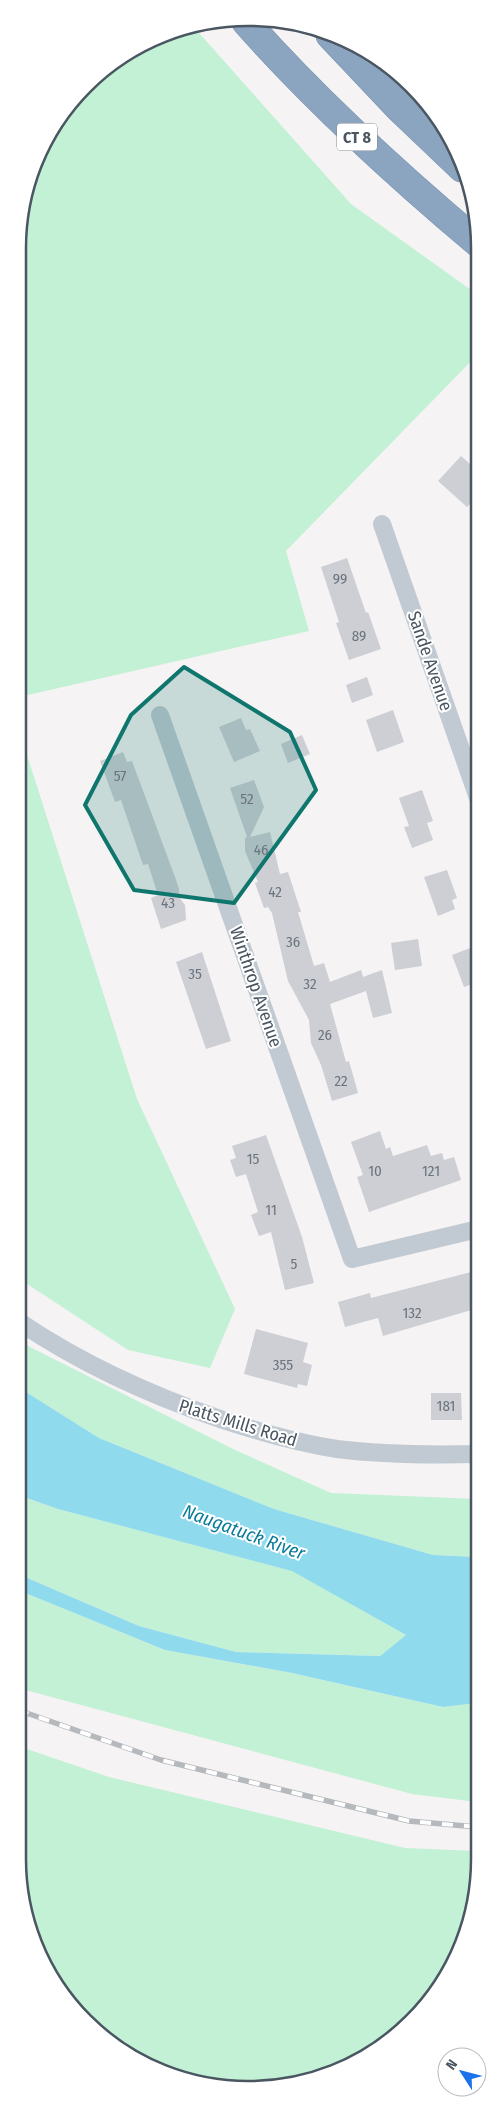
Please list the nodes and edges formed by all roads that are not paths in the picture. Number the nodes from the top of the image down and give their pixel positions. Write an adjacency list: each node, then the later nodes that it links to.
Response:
1 (250, 26): 4 (highway, CT 8)
2 (340, 46): 3 (highway)
3 (452, 158)
4 (470, 236)
5 (382, 524): 7 (street, Sande Avenue)
6 (160, 715): 8 (street, Winthrop Avenue)
7 (471, 778)
8 (471, 1231)
9 (26, 1326): 10 (street, Platts Mills Road)
10 (471, 1454)

